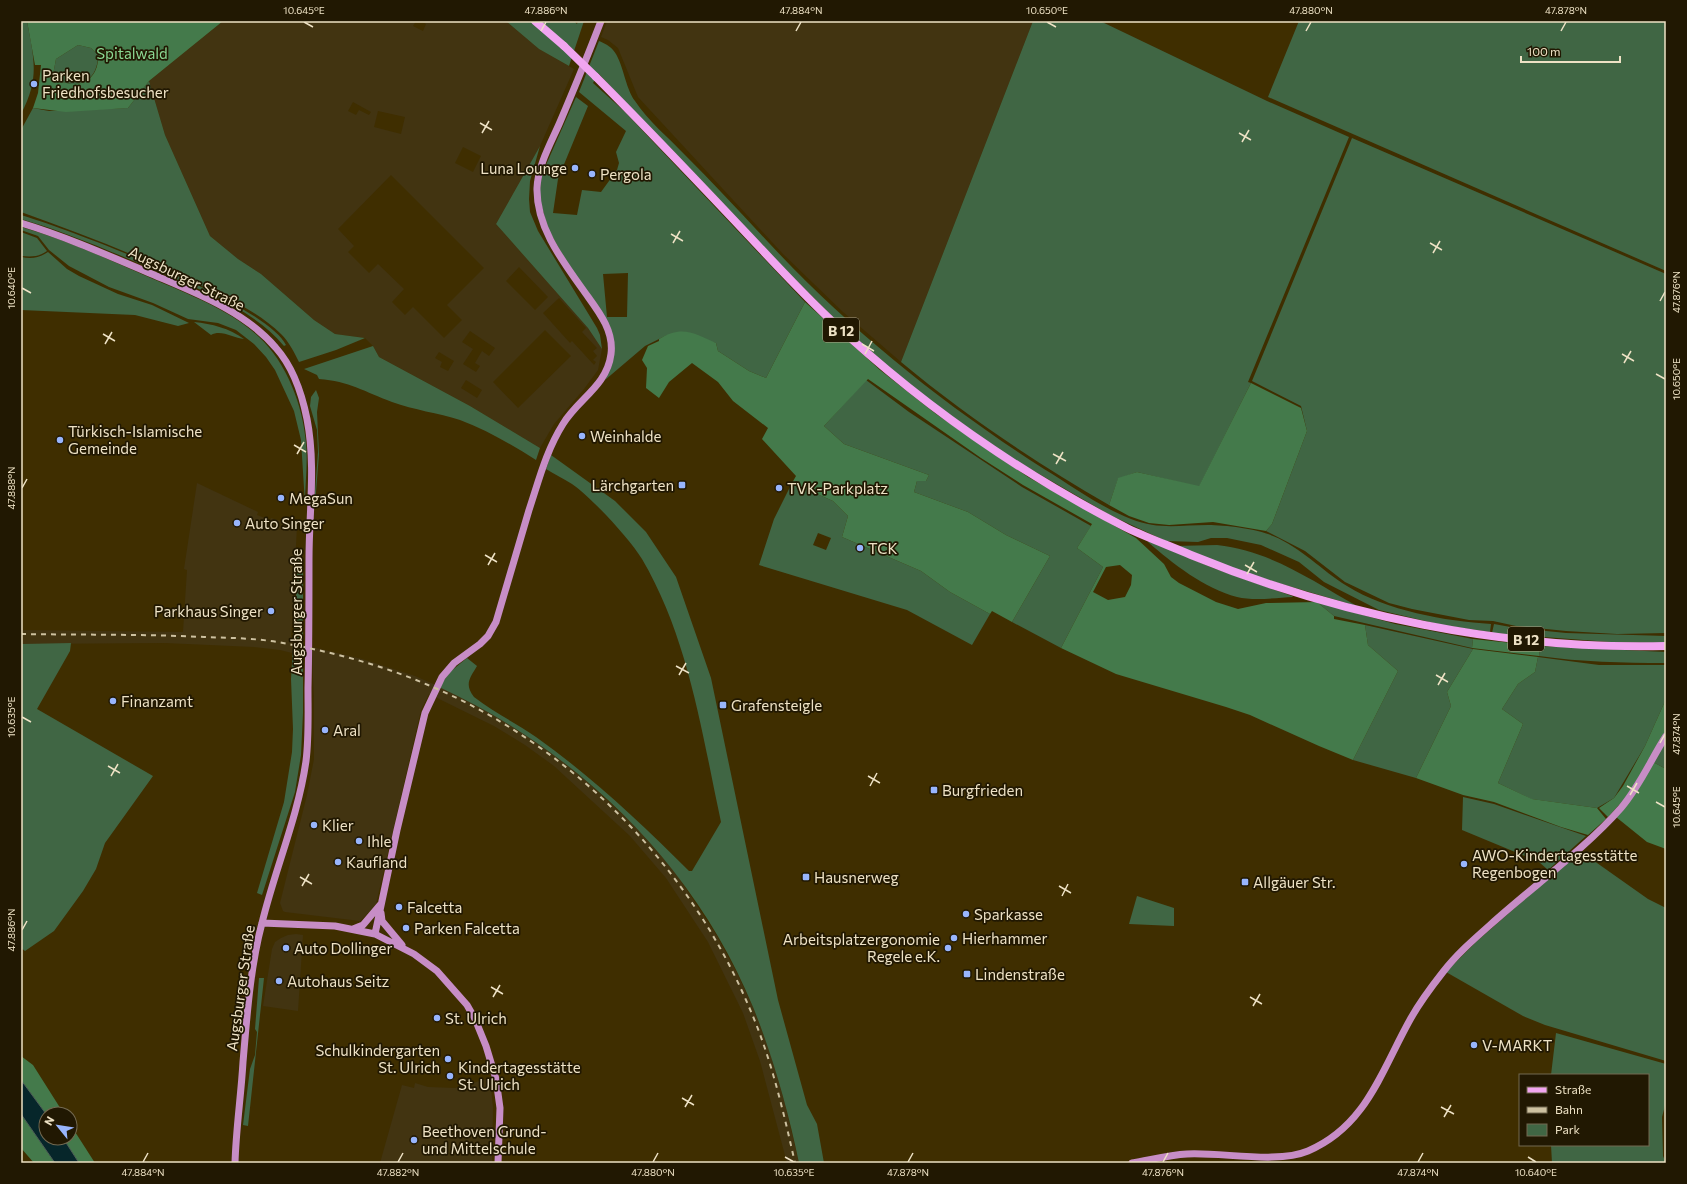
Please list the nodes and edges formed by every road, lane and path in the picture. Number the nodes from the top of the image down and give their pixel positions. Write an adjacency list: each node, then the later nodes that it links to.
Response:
1 (535, 21): 4 (main road, B 12, bridge)
2 (601, 21): 6 (main road)
3 (21, 223): 7 (main road, Augsburger Straße)
4 (1666, 646)
5 (1666, 736): 13 (main road)
6 (380, 908): 8 (main road); 9 (main road); 10 (main road)
7 (262, 923): 8 (main road); 11 (main road, Augsburger Straße)
8 (351, 929): 9 (main road)
9 (375, 934): 10 (main road)
10 (405, 948): 12 (main road)
11 (235, 1163)
12 (498, 1163)
13 (1132, 1163)

